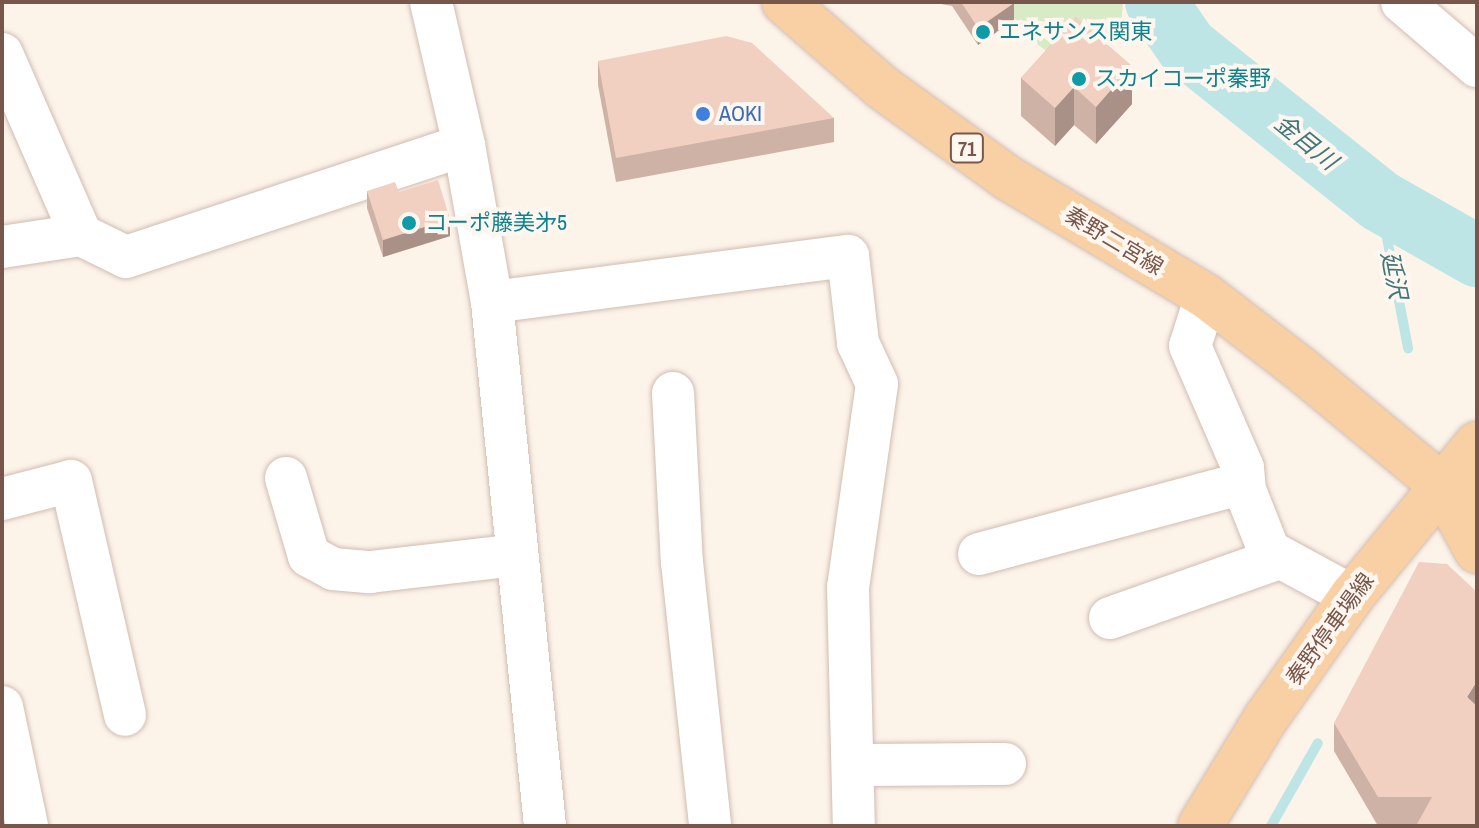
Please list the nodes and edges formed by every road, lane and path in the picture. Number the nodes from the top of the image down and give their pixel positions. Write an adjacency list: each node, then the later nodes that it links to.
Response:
1 (431, 2): 8 (street)
2 (784, 2): 11 (main road, 秦野二宮線 / 71)
3 (1402, 2): 7 (street)
4 (1441, 2): 5 (street)
5 (1477, 30)
6 (2, 54): 9 (street)
7 (1477, 66)
8 (464, 145): 9 (street); 12 (street)
9 (81, 235): 10 (street)
10 (2, 247)
11 (1206, 296): 16 (street); 17 (main road, 秦野二宮線 / 71)
12 (492, 302): 21 (street); 28 (street)
13 (673, 393): 31 (street)
14 (1477, 444): 17 (main road, 秦野停車場線)
15 (286, 478): 21 (street)
16 (1244, 483): 20 (street); 22 (street)
17 (1459, 493): 19 (main road, 71); 23 (main road, 秦野停車場線)
18 (2, 499): 26 (street)
19 (1477, 551)
20 (979, 554)
21 (517, 555): 30 (street)
22 (1279, 558): 23 (street); 24 (street)
23 (1352, 596): 33 (main road, 秦野停車場線)
24 (1110, 618)
25 (2, 707): 29 (street)
26 (125, 715)
27 (1005, 764): 28 (street)
28 (853, 765): 32 (street)
29 (27, 826)
30 (545, 826)
31 (710, 826)
32 (854, 826)
33 (1200, 826)

